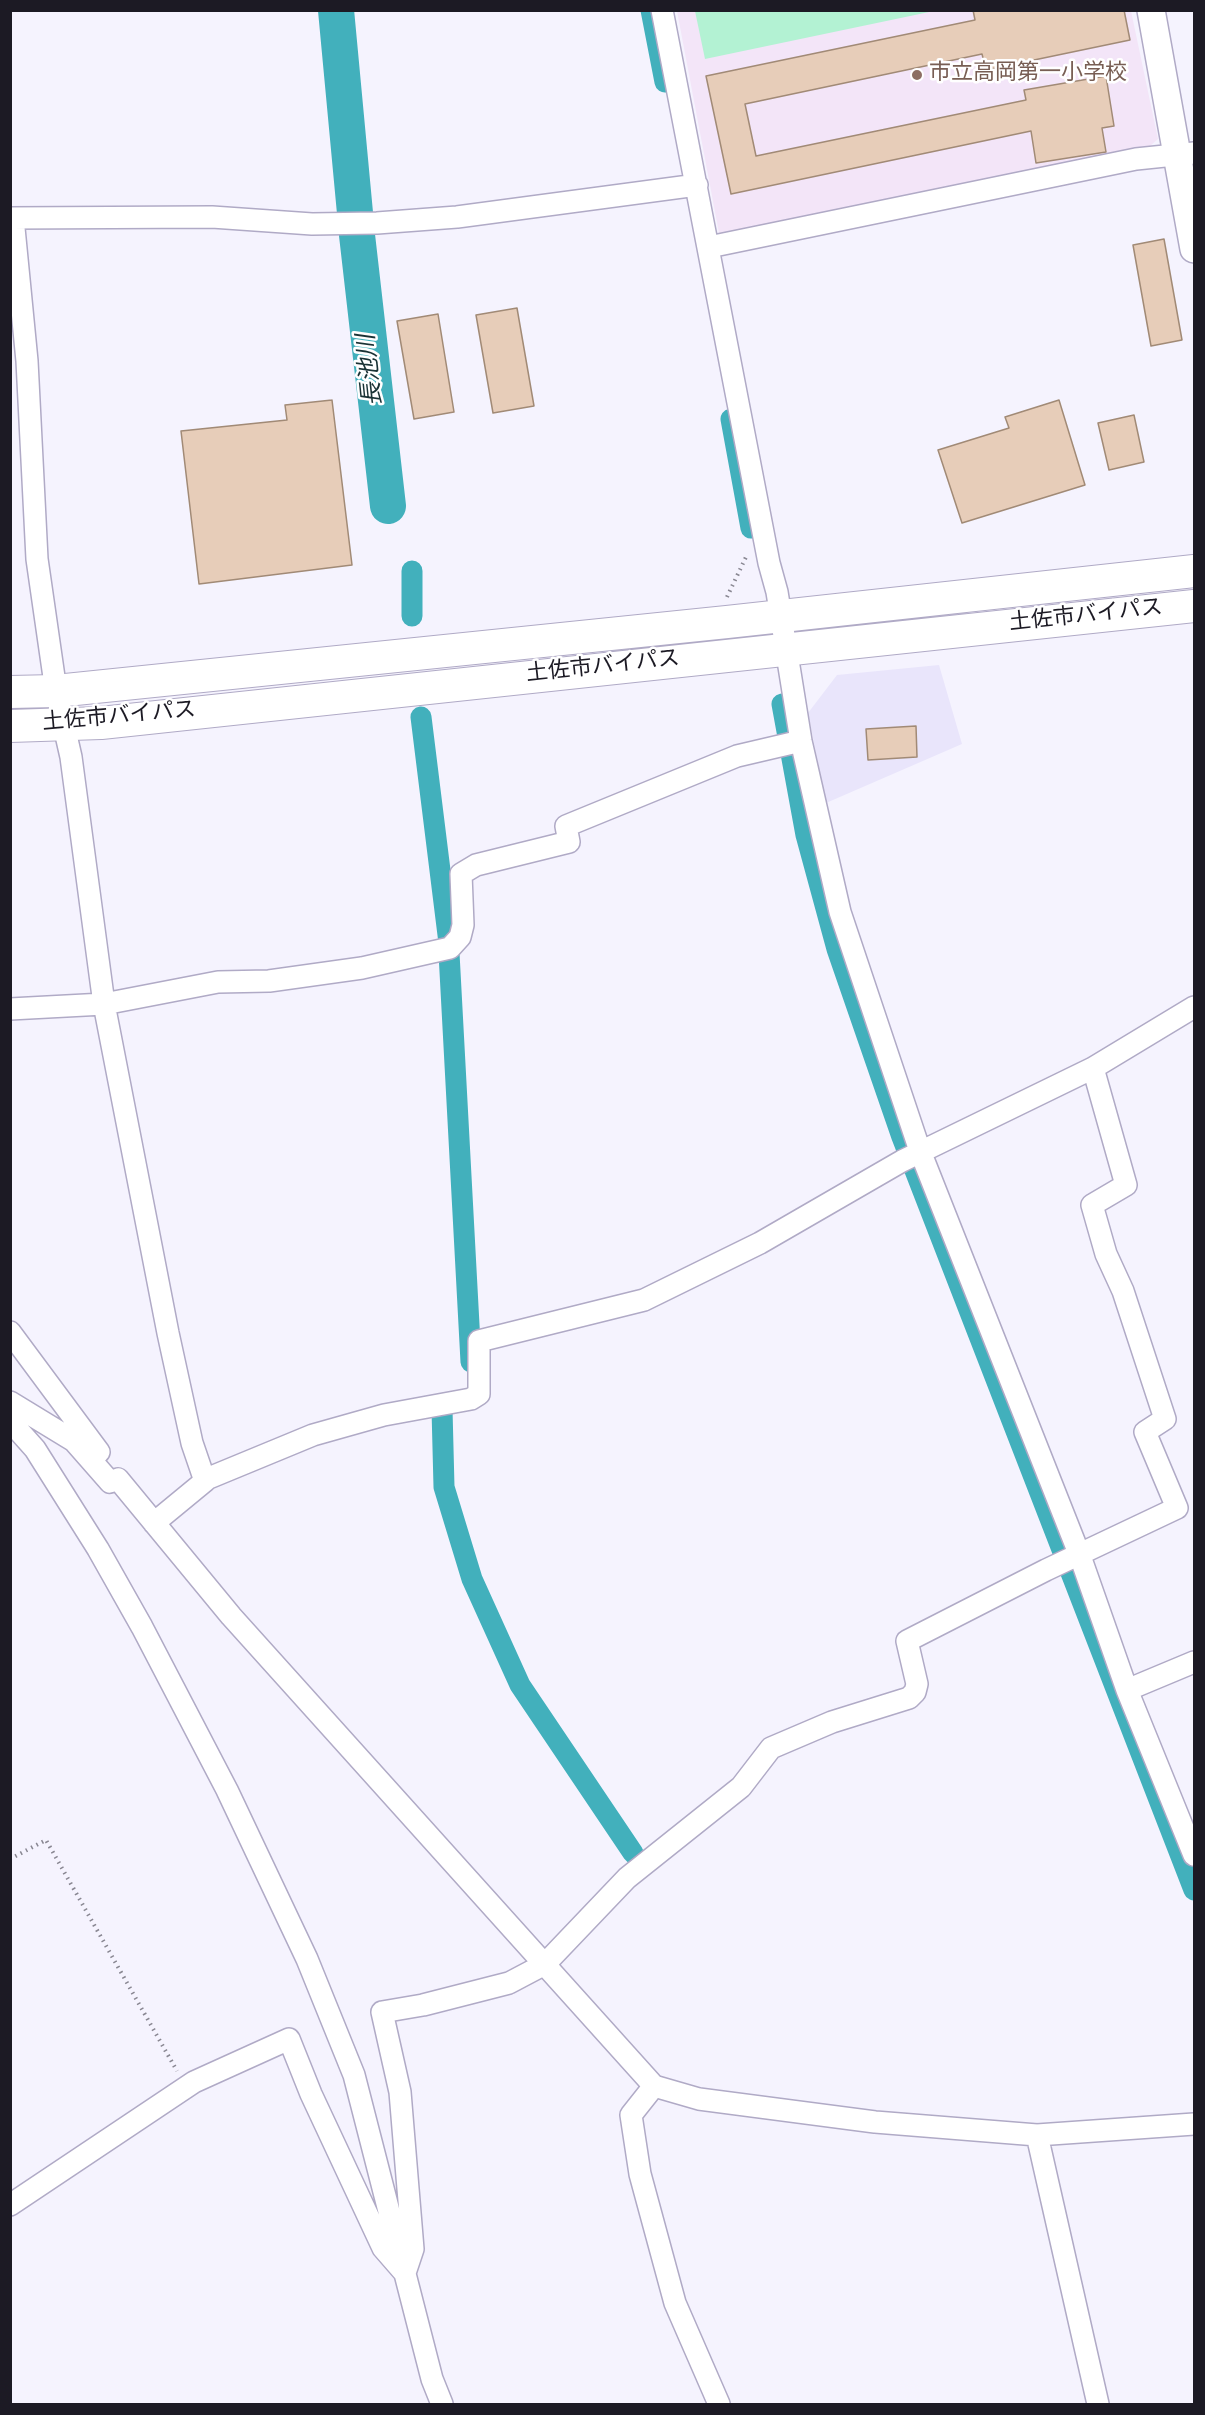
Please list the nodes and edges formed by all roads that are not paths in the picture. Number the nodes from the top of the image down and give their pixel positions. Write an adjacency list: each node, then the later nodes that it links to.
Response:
1 (662, 10): 4 (street)
2 (1151, 10): 3 (main road)
3 (1186, 154): 6 (street); 7 (main road)
4 (697, 185): 5 (street); 6 (street)
5 (12, 218): 12 (street)
6 (710, 248): 10 (street)
7 (1194, 249)
8 (1194, 571): 10 (highway, 土佐市バイパス)
9 (1194, 606): 11 (highway, 土佐市バイパス)
10 (780, 616): 11 (street); 12 (highway, 土佐市バイパス)
11 (786, 648): 14 (highway, 土佐市バイパス); 16 (street)
12 (56, 691): 13 (highway, 土佐市バイパス); 14 (street)
13 (10, 692)
14 (65, 724): 15 (highway, 土佐市バイパス); 17 (street)
15 (10, 726)
16 (791, 743): 17 (street); 21 (street)
17 (104, 1004): 19 (street); 26 (street)
18 (1194, 1007): 20 (street)
19 (10, 1009)
20 (1093, 1068): 21 (street); 28 (street)
21 (914, 1154): 26 (street); 28 (street)
22 (10, 1332): 25 (street)
23 (10, 1402): 25 (street)
24 (10, 1421): 37 (street)
25 (118, 1479): 27 (street)
26 (204, 1480): 27 (street)
27 (154, 1523): 32 (street)
28 (1072, 1560): 30 (street); 32 (street)
29 (1194, 1662): 30 (street)
30 (1127, 1690): 31 (street)
31 (1194, 1855)
32 (545, 1964): 33 (street); 37 (street)
33 (654, 2086): 35 (street); 39 (street)
34 (1194, 2124): 35 (street)
35 (1037, 2135): 40 (street)
36 (10, 2205): 37 (street)
37 (405, 2273): 38 (street)
38 (442, 2404)
39 (719, 2404)
40 (1098, 2404)

